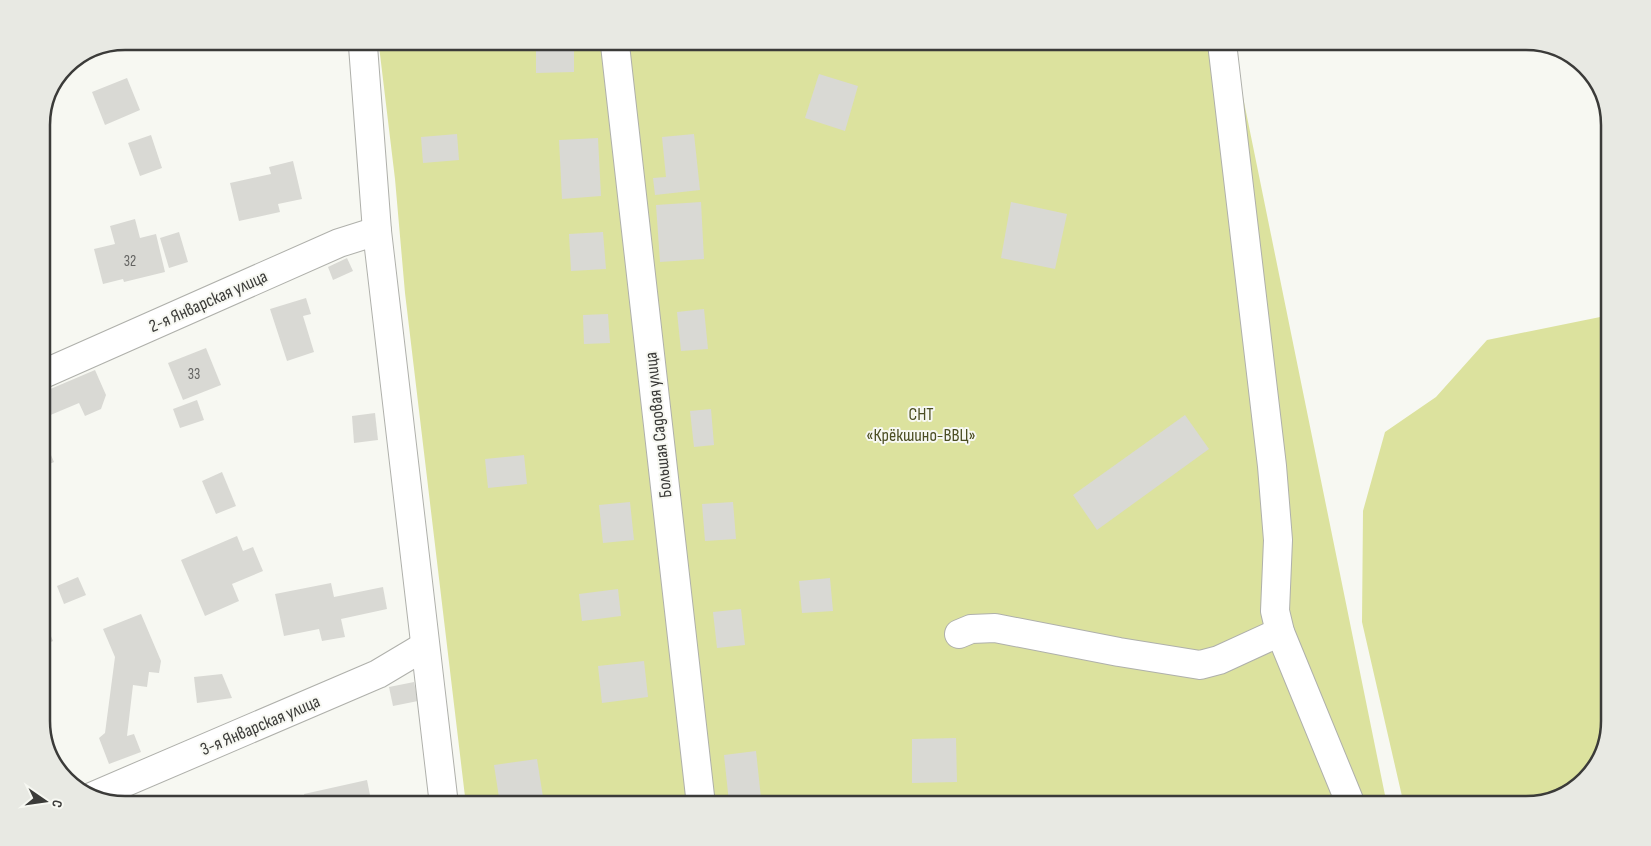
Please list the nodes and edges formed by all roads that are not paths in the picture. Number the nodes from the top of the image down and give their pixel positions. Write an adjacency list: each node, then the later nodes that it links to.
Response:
1 (362, 50): 4 (street)
2 (616, 50): 11 (street, Большая Садовая улица)
3 (1223, 50): 6 (street)
4 (377, 231): 5 (street, 2-я Январская улица); 8 (street)
5 (50, 371)
6 (1280, 632): 7 (street); 12 (street)
7 (959, 634)
8 (425, 646): 9 (street, 3-я Январская улица); 10 (street)
9 (102, 792)
10 (443, 796)
11 (700, 796)
12 (1347, 796)

